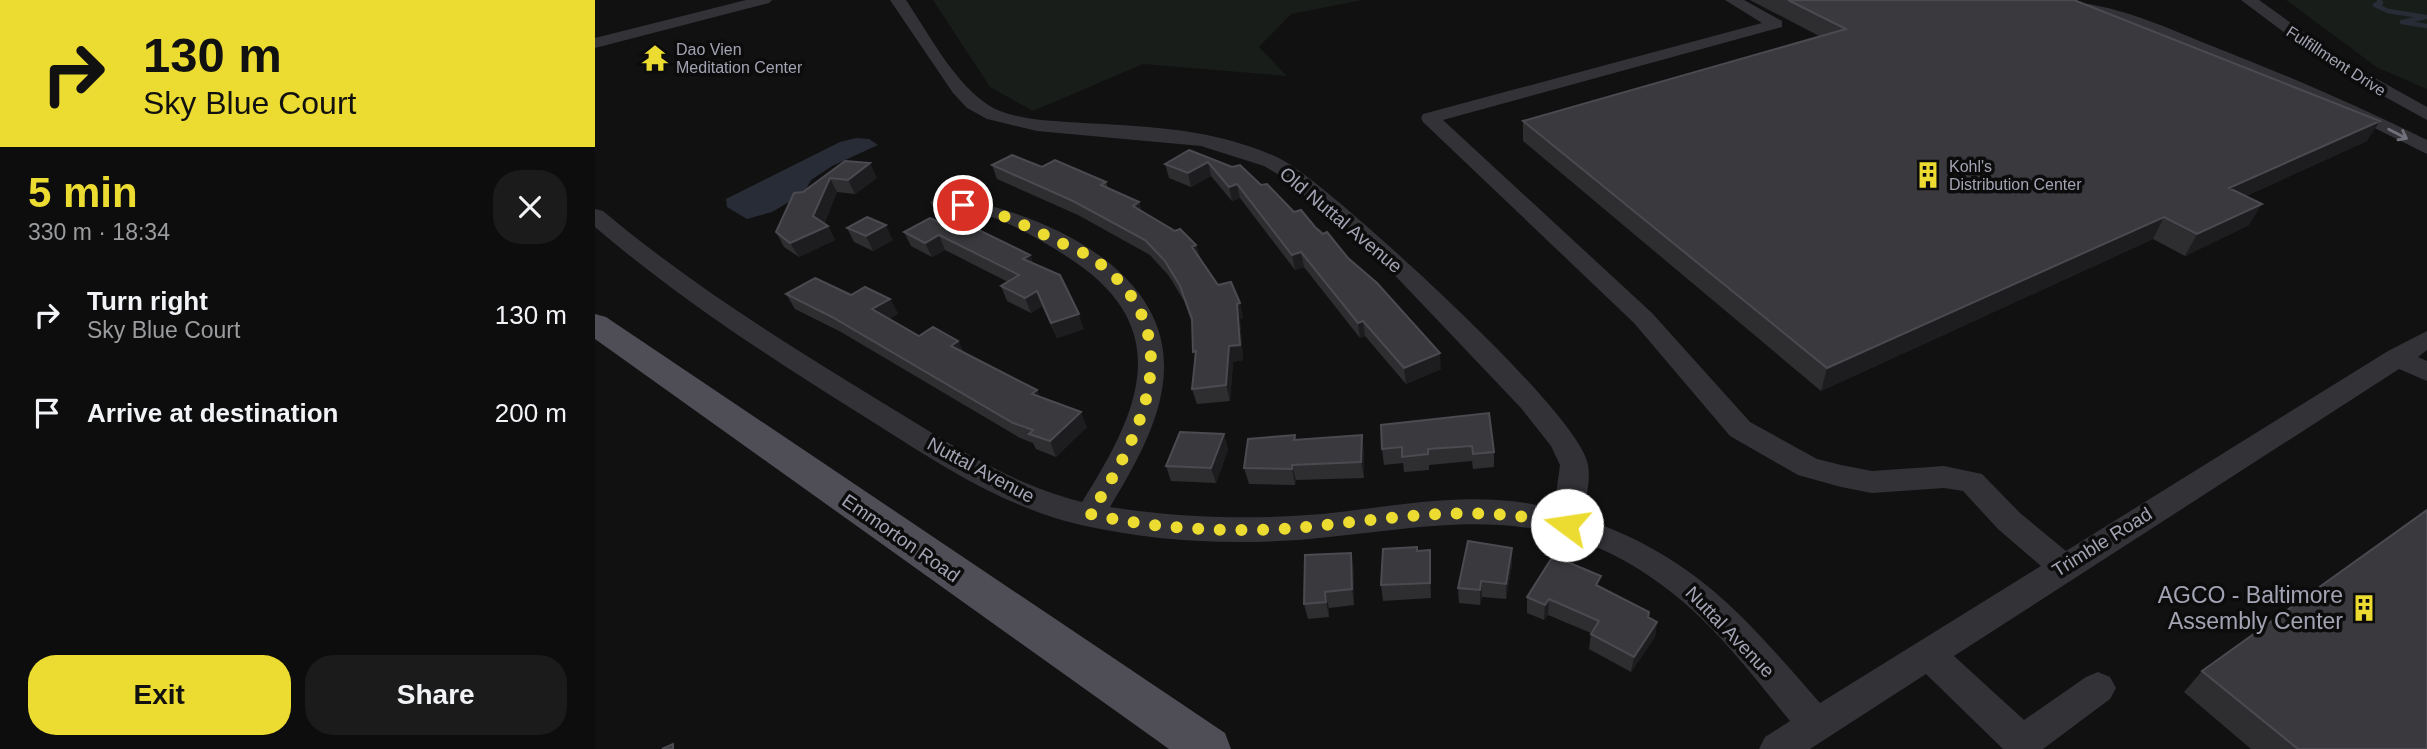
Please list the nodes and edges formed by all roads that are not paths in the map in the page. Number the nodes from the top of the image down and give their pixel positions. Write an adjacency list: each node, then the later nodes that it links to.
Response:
1 (764, 0): 6 (street)
2 (898, 0): 16 (street, Old Nuttal Avenue)
3 (1733, 0): 17 (street)
4 (2046, 0): 8 (street, one-way to 8)
5 (2249, 0): 7 (street, Fulfillment Drive)
6 (595, 43)
7 (2427, 114)
8 (2427, 149)
9 (941, 202): 15 (street)
10 (595, 216): 15 (street, Nuttal Avenue)
11 (595, 324): 22 (main road, Emmorton Road)
12 (2427, 339): 13 (street, Trimble Road)
13 (2397, 356): 14 (street); 17 (street, Trimble Road)
14 (2427, 372)
15 (1090, 514): 16 (street, Nuttal Avenue)
16 (1567, 525): 20 (street, Nuttal Avenue)
17 (2063, 567): 18 (street, Trimble Road)
18 (1928, 653): 20 (street, Trimble Road); 21 (street)
19 (2098, 688): 21 (street)
20 (1816, 725): 23 (street, Trimble Road)
21 (2024, 746)
22 (1208, 749)
23 (1778, 749)

